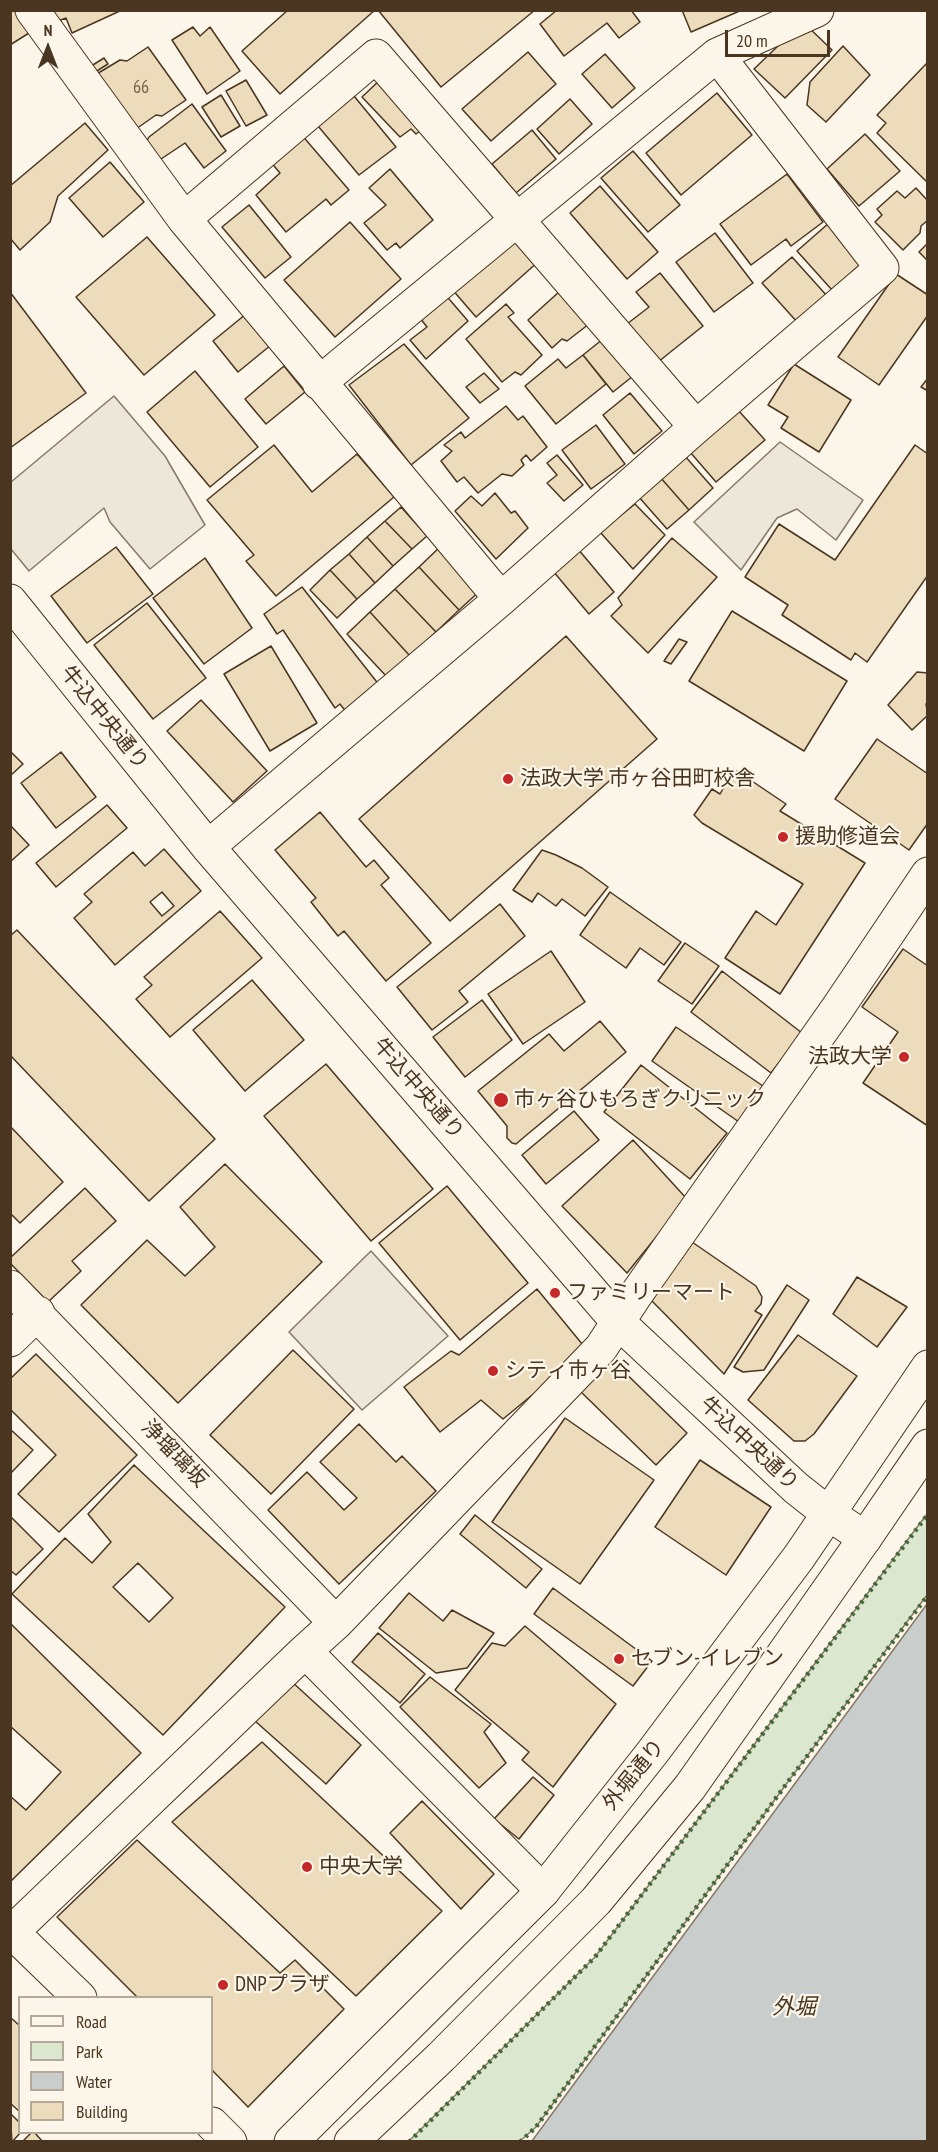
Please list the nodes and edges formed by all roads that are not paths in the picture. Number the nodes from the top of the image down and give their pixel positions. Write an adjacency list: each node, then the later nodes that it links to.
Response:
1 (32, 10): 4 (street)
2 (817, 10): 3 (street)
3 (717, 55): 5 (street); 7 (street)
4 (184, 219): 5 (street); 6 (street)
5 (517, 219): 6 (street); 7 (street)
6 (319, 383): 8 (street)
7 (696, 427): 8 (street)
8 (501, 599): 10 (street)
9 (10, 601): 10 (street, 牛込中央通り)
10 (208, 847): 14 (street, 牛込中央通り)
11 (927, 874): 14 (street)
12 (10, 1287): 13 (street, 浄瑠璃坂)
13 (38, 1313): 15 (street); 20 (street, 浄瑠璃坂)
14 (617, 1321): 18 (street, 牛込中央通り); 20 (street)
15 (10, 1340)
16 (927, 1367): 18 (street, 外堀通り)
17 (927, 1446): 19 (street)
18 (829, 1514): 19 (street, 牛込中央通り); 22 (street, 外堀通り)
19 (865, 1538): 28 (street)
20 (336, 1623): 21 (street)
21 (305, 1651): 22 (street); 23 (street)
22 (543, 1891): 27 (street, 外堀通り)
23 (11, 1931): 24 (street)
24 (78, 1996)
25 (213, 2125): 26 (street)
26 (230, 2142)
27 (291, 2142)
28 (351, 2142)

